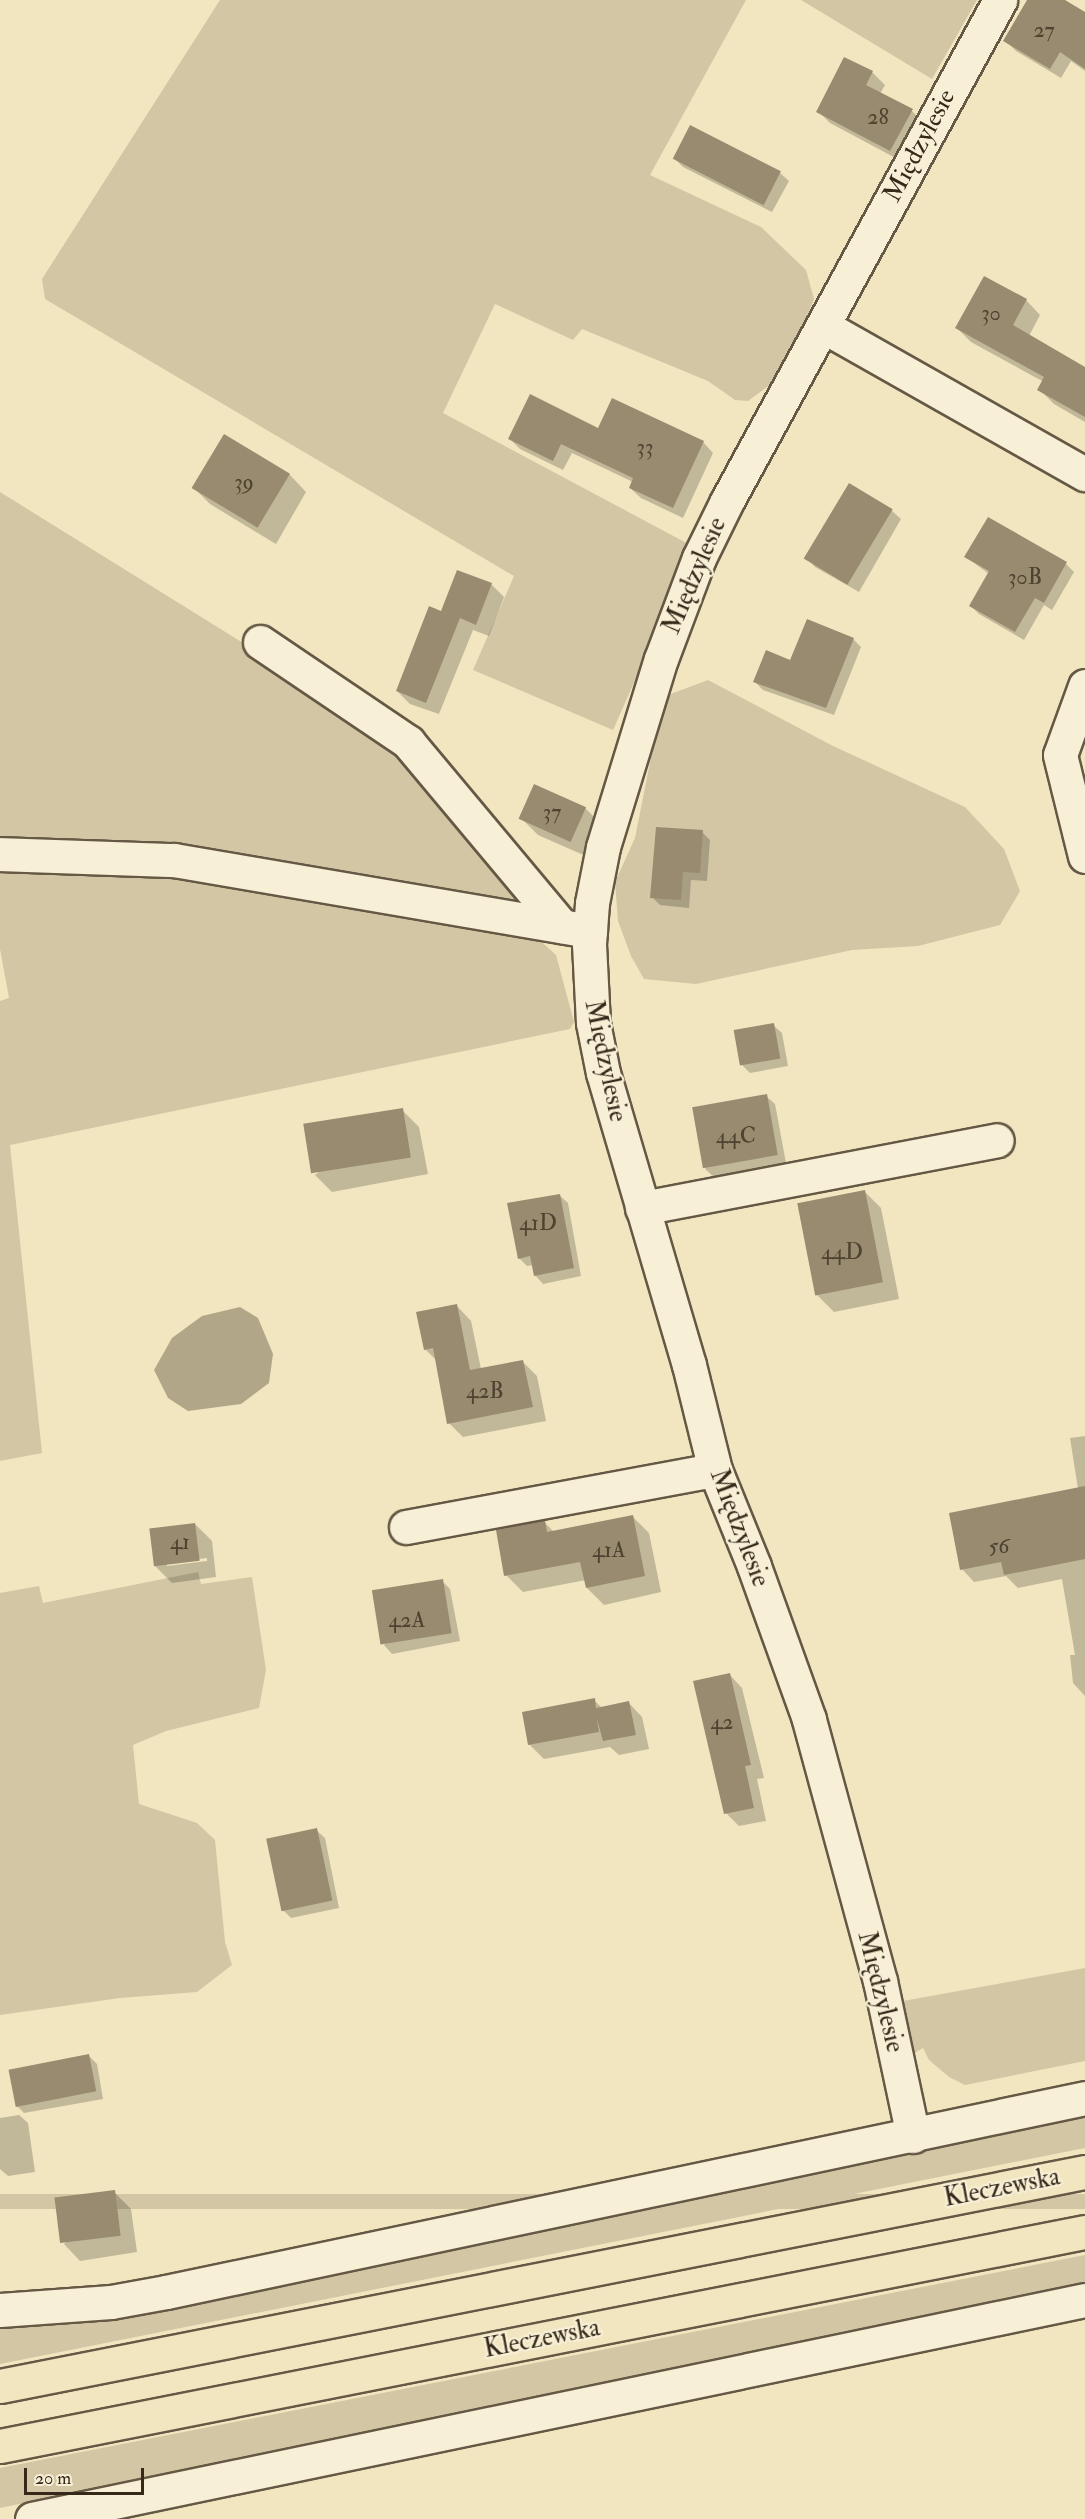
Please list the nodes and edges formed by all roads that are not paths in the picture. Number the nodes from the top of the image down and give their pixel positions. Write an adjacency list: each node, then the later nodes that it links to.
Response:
1 (1000, 0): 2 (street, Międzylesie)
2 (823, 326): 3 (street); 8 (street, Międzylesie)
3 (1085, 474)
4 (260, 642): 8 (street)
5 (1085, 686): 7 (street)
6 (0, 854): 8 (street)
7 (1085, 856)
8 (576, 929): 10 (street, Międzylesie)
9 (997, 1140): 10 (street)
10 (642, 1208): 11 (street, Międzylesie)
11 (715, 1470): 12 (street); 14 (street, Międzylesie)
12 (406, 1527)
13 (1085, 2098): 14 (street)
14 (913, 2136): 18 (street)
15 (1085, 2172): 19 (main road, Kleczewska)
16 (1085, 2232): 20 (main road, Kleczewska)
17 (1085, 2300): 21 (street)
18 (0, 2310)
19 (0, 2386)
20 (0, 2446)
21 (68, 2515): 22 (street)
22 (33, 2519)

